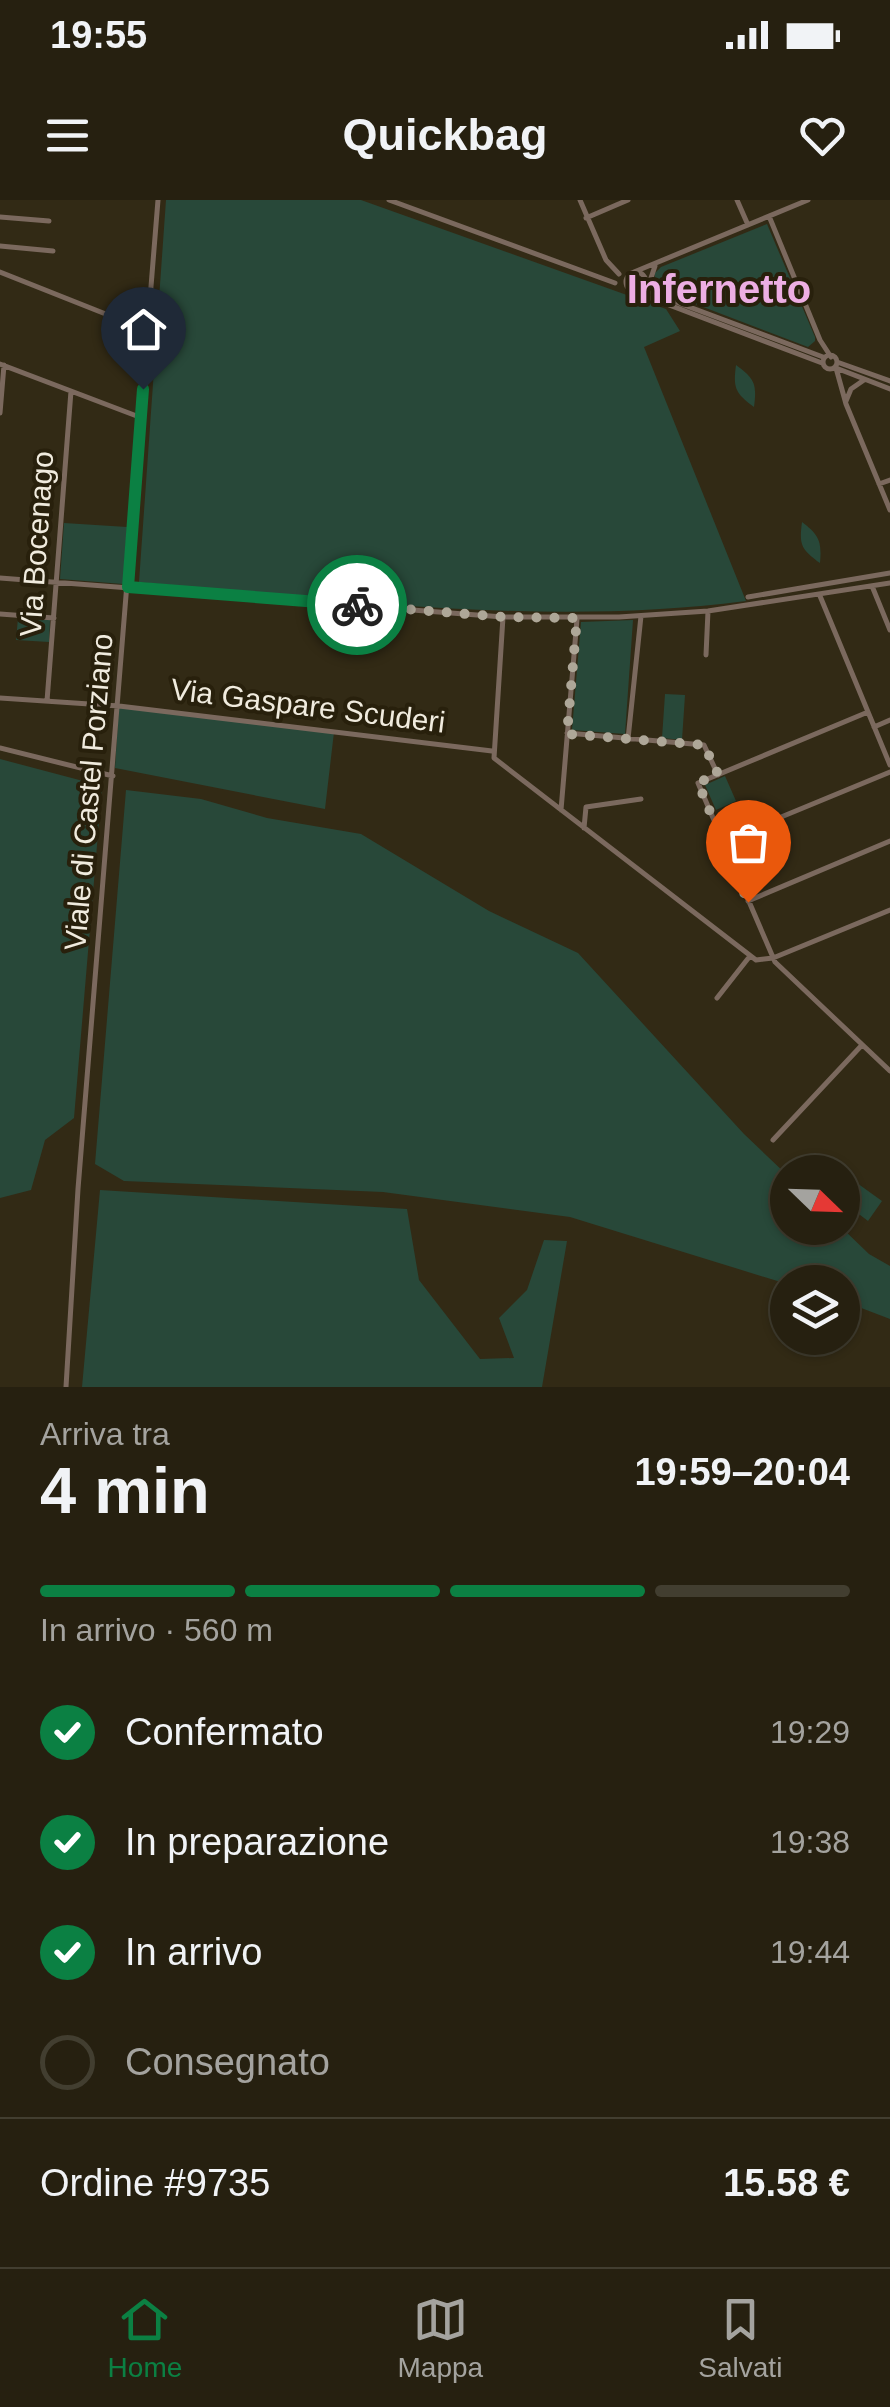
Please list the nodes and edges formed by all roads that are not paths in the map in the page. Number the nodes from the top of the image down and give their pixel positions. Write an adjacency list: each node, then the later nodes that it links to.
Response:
1 (158, 200): 24 (street, Viale di Castel Porziano)
2 (389, 200): 19 (street)
3 (580, 200): 9 (street)
4 (628, 200): 9 (street)
5 (737, 200): 11 (street)
6 (808, 200): 7 (street)
7 (769, 216): 11 (street); 25 (street)
8 (0, 217): 10 (street)
9 (586, 218): 16 (street)
10 (50, 222)
11 (748, 225): 14 (street)
12 (0, 246): 13 (street)
13 (53, 251)
14 (664, 260): 15 (street); 18 (street)
15 (654, 266): 20 (street); 23 (street)
16 (612, 269): 18 (street); 19 (street)
17 (0, 272): 24 (street)
18 (631, 275): 20 (street); 21 (street); 22 (street)
19 (607, 281): 21 (street)
20 (646, 282): 22 (street); 23 (street)
21 (615, 283): 22 (street)
22 (632, 290): 27 (street)
23 (665, 297): 26 (street)
24 (147, 330): 34 (street, Viale di Castel Porziano)
25 (822, 344): 26 (street); 27 (street)
26 (806, 350): 27 (street)
27 (830, 363): 29 (street); 30 (street); 32 (street)
28 (2, 364): 31 (street); 33 (street)
29 (866, 380): 30 (street); 32 (street)
30 (890, 385)
31 (71, 391): 34 (street); 40 (street, Via Bocenago)
32 (846, 404): 36 (street)
33 (0, 413)
34 (142, 418): 43 (street, Viale di Castel Porziano)
35 (890, 480): 36 (street)
36 (879, 484): 37 (street)
37 (890, 510)
38 (890, 573): 44 (street)
39 (0, 578): 40 (street)
40 (57, 583): 43 (street); 50 (street, Via Bocenago)
41 (890, 583): 42 (street)
42 (872, 586): 45 (street); 52 (street)
43 (128, 587): 49 (street); 56 (street, Viale di Castel Porziano)
44 (748, 596)
45 (820, 596): 46 (street); 57 (street)
46 (708, 611): 48 (street); 53 (street)
47 (0, 614): 50 (street)
48 (641, 616): 51 (street); 61 (street)
49 (503, 617): 51 (street); 63 (street)
50 (54, 618): 55 (street, Via Bocenago)
51 (577, 618): 60 (street)
52 (890, 630)
53 (706, 656)
54 (0, 698): 55 (street, Via Gaspare Scuderi)
55 (47, 700): 56 (street, Via Gaspare Scuderi)
56 (119, 706): 63 (street, Via Gaspare Scuderi); 66 (street, Viale di Castel Porziano)
57 (868, 712): 59 (street); 65 (street)
58 (890, 720): 59 (street)
59 (874, 727): 64 (street)
60 (567, 734): 61 (street); 68 (street)
61 (628, 739): 65 (street)
62 (0, 748): 66 (street)
63 (492, 750): 68 (street)
64 (890, 768): 70 (street)
65 (718, 774): 70 (street)
66 (113, 776): 80 (street, Viale di Castel Porziano)
67 (642, 799): 69 (street)
68 (560, 811): 69 (street)
69 (584, 829): 74 (street)
70 (723, 841): 72 (street)
71 (890, 842): 72 (street)
72 (748, 902): 75 (street)
73 (890, 910): 75 (street)
74 (750, 956): 75 (street); 76 (street)
75 (773, 958): 77 (street)
76 (717, 998)
77 (862, 1045): 78 (street); 79 (street)
78 (890, 1071)
79 (773, 1140)
80 (66, 1387)

